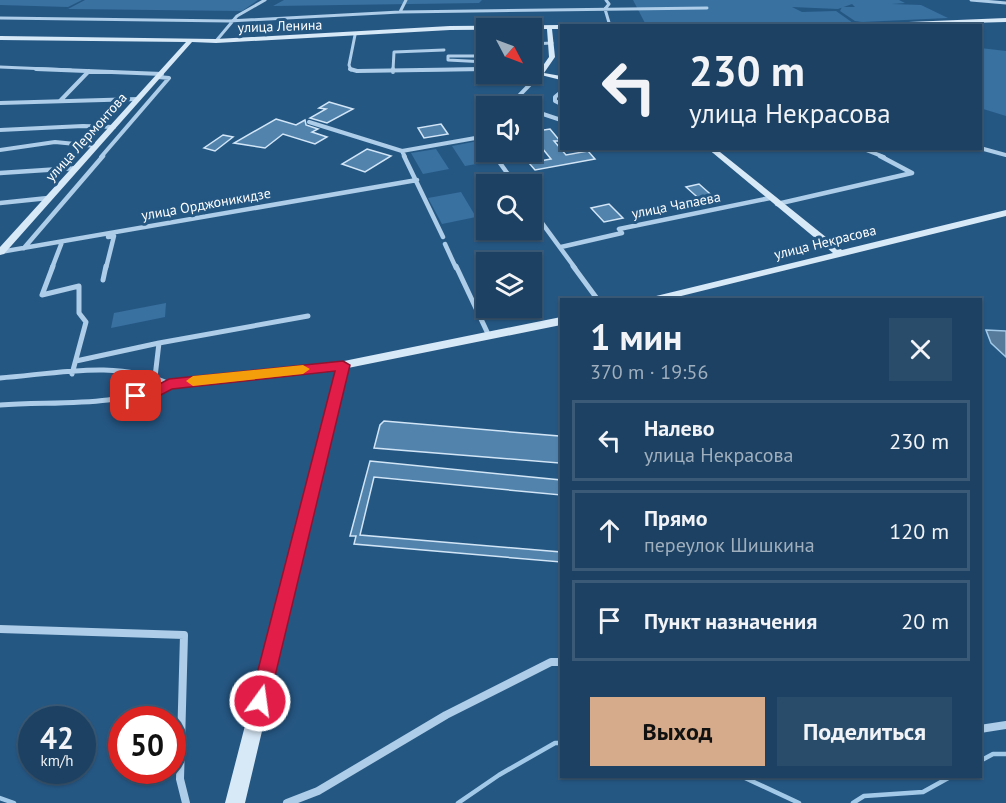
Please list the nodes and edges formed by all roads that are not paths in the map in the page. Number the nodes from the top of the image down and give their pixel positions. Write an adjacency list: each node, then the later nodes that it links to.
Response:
1 (265, 0): 13 (street)
2 (406, 0): 10 (street)
3 (606, 0): 7 (street)
4 (971, 0): 6 (street)
5 (615, 1): 7 (street)
6 (1006, 3)
7 (609, 4): 9 (street)
8 (707, 8): 9 (street)
9 (605, 9): 10 (street); 14 (street)
10 (400, 12): 13 (street)
11 (0, 18): 13 (street)
12 (1006, 20): 15 (main road)
13 (229, 21): 20 (street)
14 (609, 24)
15 (909, 24)
16 (549, 27): 17 (main road, улица Ленина); 18 (main road, улица Ленина); 23 (main road)
17 (560, 27)
18 (355, 35): 20 (main road, улица Ленина); 31 (street)
19 (0, 38): 21 (main road, улица Ленина)
20 (216, 40): 21 (main road, улица Ленина)
21 (190, 41): 33 (main road, улица Лермонтова)
22 (542, 43): 23 (street)
23 (552, 43): 30 (main road)
24 (444, 50): 31 (street)
25 (476, 56): 26 (street)
26 (476, 62)
27 (0, 67): 29 (street)
28 (476, 69): 31 (street)
29 (89, 71): 33 (street); 39 (street)
30 (542, 71)
31 (393, 72)
32 (542, 74): 34 (main road)
33 (160, 76): 38 (main road, улица Лермонтова); 69 (street)
34 (560, 78)
35 (531, 84): 37 (street)
36 (560, 93): 41 (street)
37 (520, 96)
38 (138, 99): 39 (street); 47 (main road, улица Лермонтова)
39 (60, 101): 40 (street)
40 (0, 103)
41 (560, 105)
42 (560, 107): 44 (street)
43 (542, 113): 44 (street)
44 (553, 116): 45 (street)
45 (560, 120)
46 (309, 122): 55 (street)
47 (114, 127): 48 (street); 50 (main road, улица Лермонтова)
48 (0, 130)
49 (476, 138): 55 (street)
50 (96, 146): 52 (street); 57 (main road, улица Лермонтова)
51 (982, 149): 56 (street)
52 (0, 150)
53 (712, 150): 61 (main road)
54 (866, 150): 61 (street, улица Чапаева)
55 (402, 151): 59 (street)
56 (1006, 155)
57 (76, 168): 58 (street); 60 (main road, улица Лермонтова)
58 (0, 173)
59 (417, 180): 65 (street); 66 (street, улица Орджоникидзе)
60 (48, 198): 62 (street); 70 (main road, улица Лермонтова)
61 (773, 201): 68 (street, улица Чапаева); 71 (main road)
62 (0, 203)
63 (1006, 213): 71 (main road, улица Некрасова)
64 (542, 222): 68 (street)
65 (443, 237)
66 (61, 244): 69 (street, улица Орджоникидзе); 72 (street); 79 (street)
67 (445, 244): 77 (street)
68 (561, 247): 73 (street)
69 (23, 248): 70 (street, улица Орджоникидзе)
70 (1, 252)
71 (839, 254): 74 (main road, улица Некрасова)
72 (103, 280)
73 (597, 298)
74 (659, 298)
75 (308, 316): 78 (street)
76 (560, 321): 77 (main road)
77 (489, 336): 80 (main road)
78 (159, 343): 79 (street); 82 (street)
79 (76, 361): 81 (street)
80 (343, 365): 84 (street); 91 (main road)
81 (72, 374): 82 (street); 83 (street)
82 (155, 377): 84 (street)
83 (0, 378)
84 (169, 384): 85 (street)
85 (0, 405)
86 (0, 629): 90 (street)
87 (560, 662): 92 (street)
88 (1006, 725): 89 (street)
89 (982, 729)
90 (186, 803)
91 (235, 803)
92 (287, 803)

